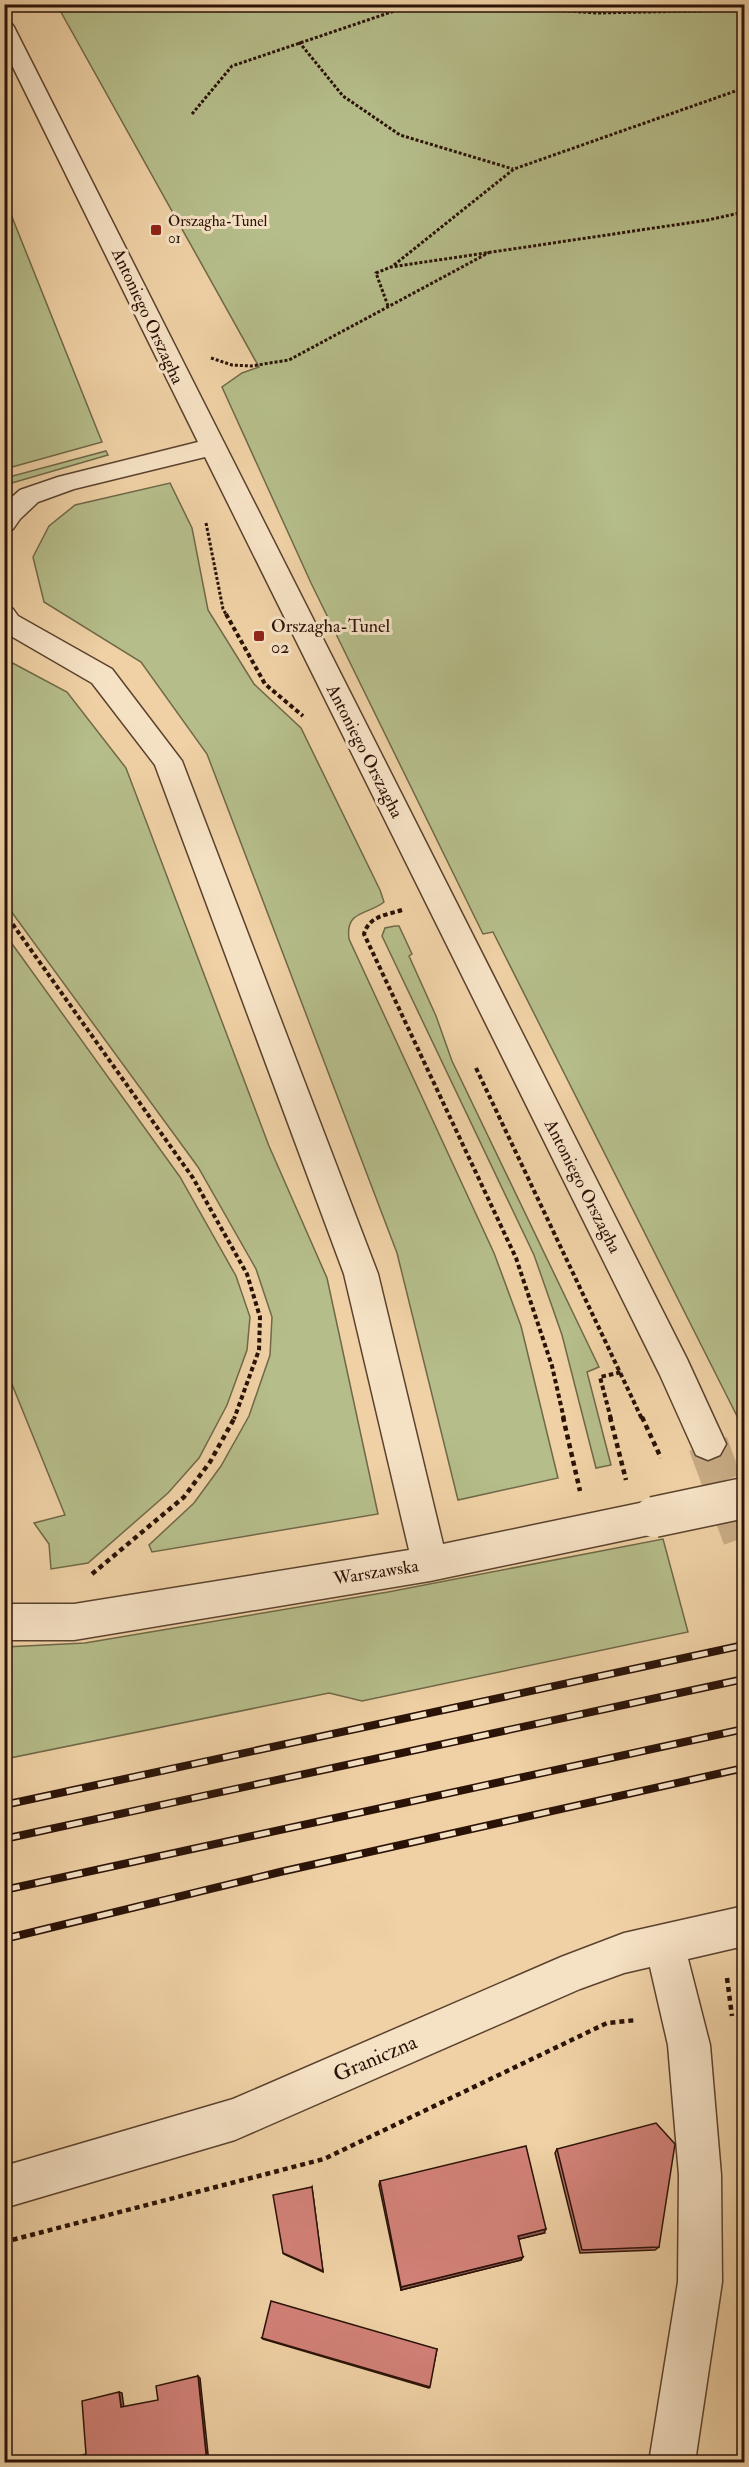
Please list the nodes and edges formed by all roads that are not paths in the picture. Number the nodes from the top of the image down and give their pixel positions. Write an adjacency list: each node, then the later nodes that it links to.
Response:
1 (4, 27): 2 (street, Antoniego Orszagha)
2 (212, 447): 3 (street); 5 (street, Antoniego Orszagha)
3 (4, 523)
4 (4, 615): 7 (street)
5 (708, 1444)
6 (744, 1498): 7 (street, Warszawska, bridge)
7 (430, 1564): 8 (street, Warszawska)
8 (4, 1623)
9 (742, 1927): 10 (street, Graniczna)
10 (663, 1944): 11 (street, Graniczna); 12 (street)
11 (4, 2187)
12 (672, 2463)

